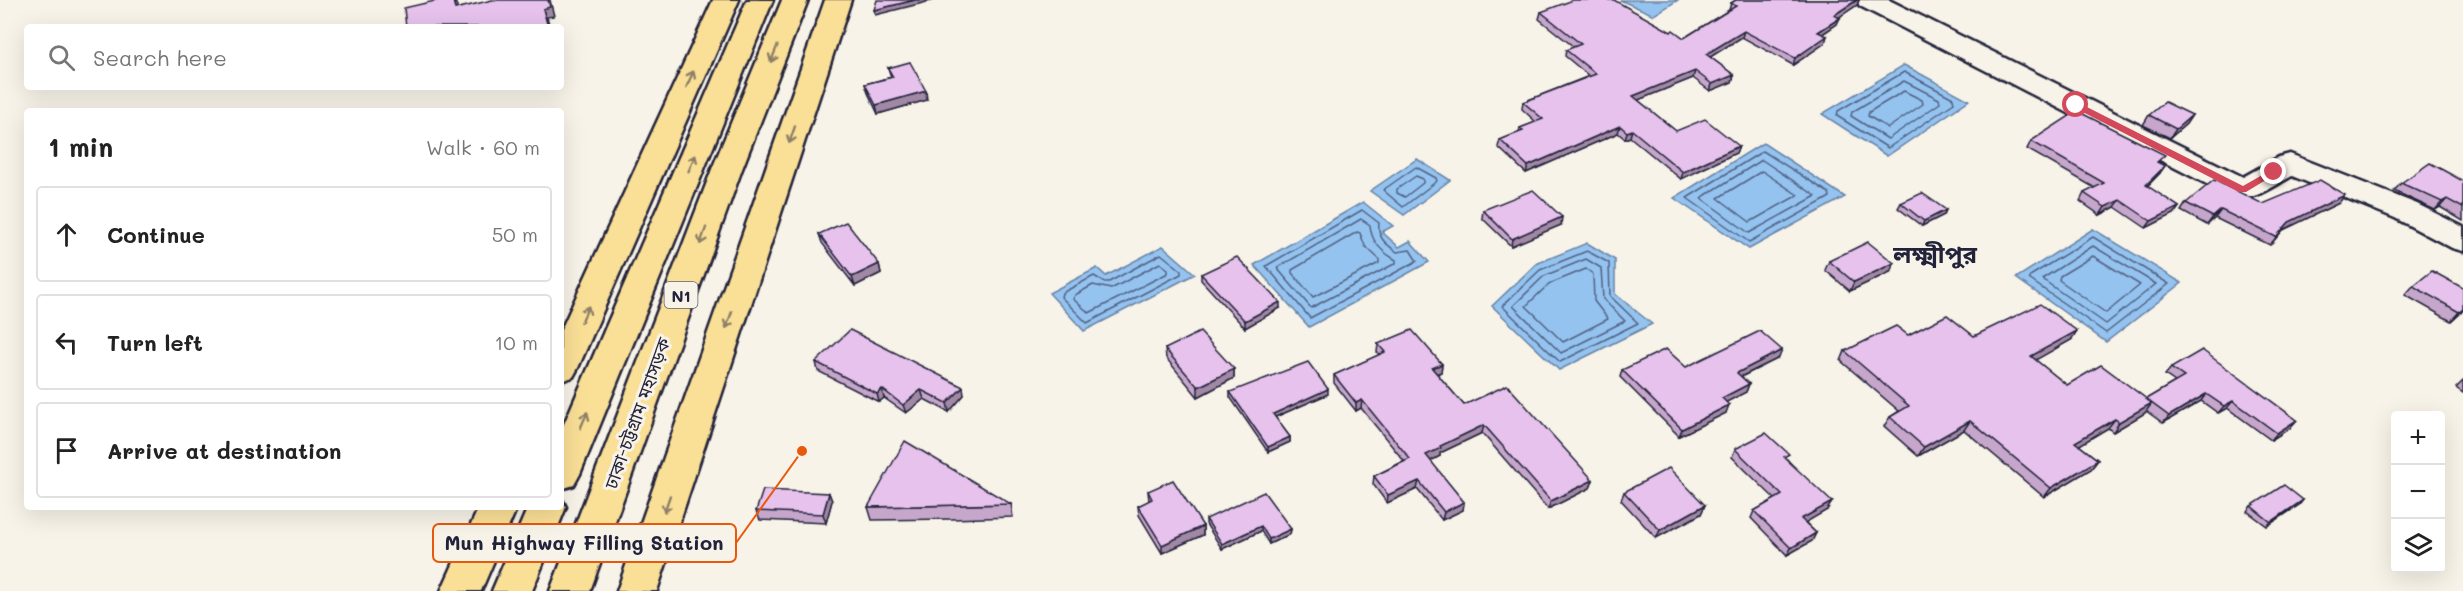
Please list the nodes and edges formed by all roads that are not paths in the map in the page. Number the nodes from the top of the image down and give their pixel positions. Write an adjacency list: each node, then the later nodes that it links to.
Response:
1 (726, 0): 7 (highway, one-way to 1)
2 (760, 0): 8 (highway, N1, one-way to 2)
3 (795, 0): 13 (highway, ঢাকা-চট্টগ্রাম মহাসড়ক / N1, one-way to 13)
4 (838, 0): 14 (highway, one-way to 14)
5 (1869, 0): 6 (main road)
6 (2463, 240)
7 (564, 361)
8 (564, 467)
9 (497, 510): 11 (highway)
10 (546, 510): 12 (highway)
11 (461, 591)
12 (512, 591)
13 (570, 591)
14 (638, 591)

